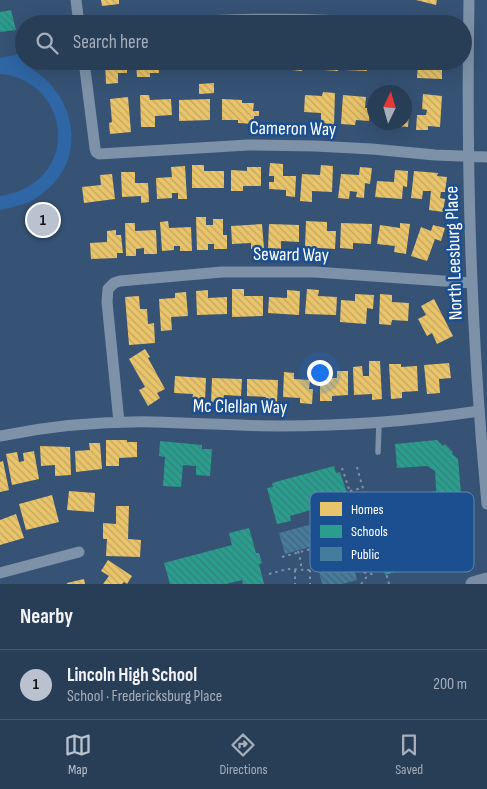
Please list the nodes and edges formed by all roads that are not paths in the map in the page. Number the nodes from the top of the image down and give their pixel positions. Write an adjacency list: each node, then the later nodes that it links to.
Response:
1 (76, 0): 3 (street)
2 (469, 0): 4 (street, North Leesburg Place)
3 (78, 15)
4 (468, 15)
5 (85, 70): 7 (street, Cameron Way)
6 (467, 70): 7 (street, North Leesburg Place)
7 (468, 156): 8 (street, Cameron Way); 9 (street, North Leesburg Place)
8 (487, 157)
9 (472, 283): 10 (street, North Leesburg Place); 11 (street, Seward Way)
10 (479, 411): 12 (street, Mc Clellan Way); 14 (street, North Leesburg Place)
11 (119, 422): 12 (street, Mc Clellan Way); 13 (street, Mc Clellan Way)
12 (379, 423): 15 (lane)
13 (0, 436)
14 (484, 437): 16 (street, North Leesburg Place)
15 (378, 452)
16 (487, 504)
17 (79, 552): 18 (street)
18 (0, 573)
19 (487, 580): 20 (main road)
20 (473, 584)

